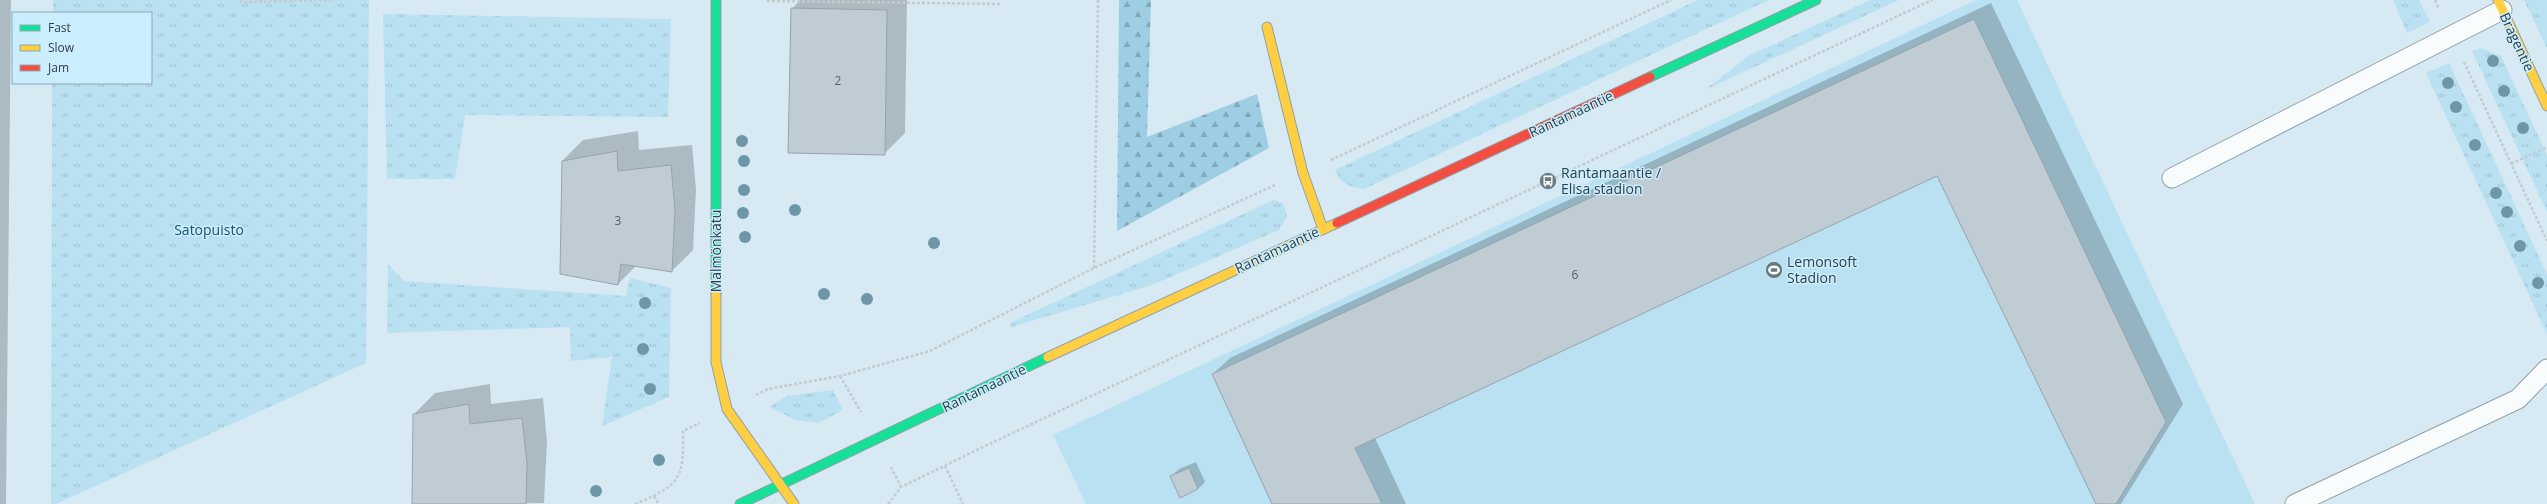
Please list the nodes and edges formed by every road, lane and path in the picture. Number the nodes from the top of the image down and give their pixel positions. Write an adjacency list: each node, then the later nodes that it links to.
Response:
1 (241, 0): 2 (path)
2 (334, 0)
3 (716, 0): 25 (main road, Malmönkatu)
4 (1098, 0): 23 (path)
5 (1671, 0): 19 (path)
6 (1816, 0): 21 (main road, Rantamaantie)
7 (1932, 0): 26 (path)
8 (2435, 0): 15 (path)
9 (767, 1): 10 (path)
10 (857, 1): 11 (path)
11 (944, 1): 12 (path)
12 (1002, 4)
13 (2500, 5): 15 (lane); 16 (main road, Bragentie)
14 (1267, 27): 19 (main road)
15 (2451, 35): 18 (path); 20 (lane)
16 (2547, 106)
17 (2547, 147): 18 (path)
18 (2511, 164): 22 (path)
19 (1303, 173): 21 (main road); 23 (path)
20 (2172, 178)
21 (1323, 229): 27 (main road, Rantamaantie)
22 (2547, 241)
23 (1094, 268): 25 (path)
24 (2547, 369): 36 (lane)
25 (727, 409): 27 (main road, Malmönkatu); 28 (path)
26 (945, 466): 34 (path); 35 (path)
27 (780, 483): 31 (main road, Rantamaantie); 32 (main road, Malmönkatu); 33 (main road, Malmönkatu)
28 (654, 496): 29 (path); 30 (path)
29 (636, 504)
30 (659, 504)
31 (740, 504)
32 (784, 504)
33 (794, 504)
34 (888, 504)
35 (963, 504)
36 (2295, 504)

